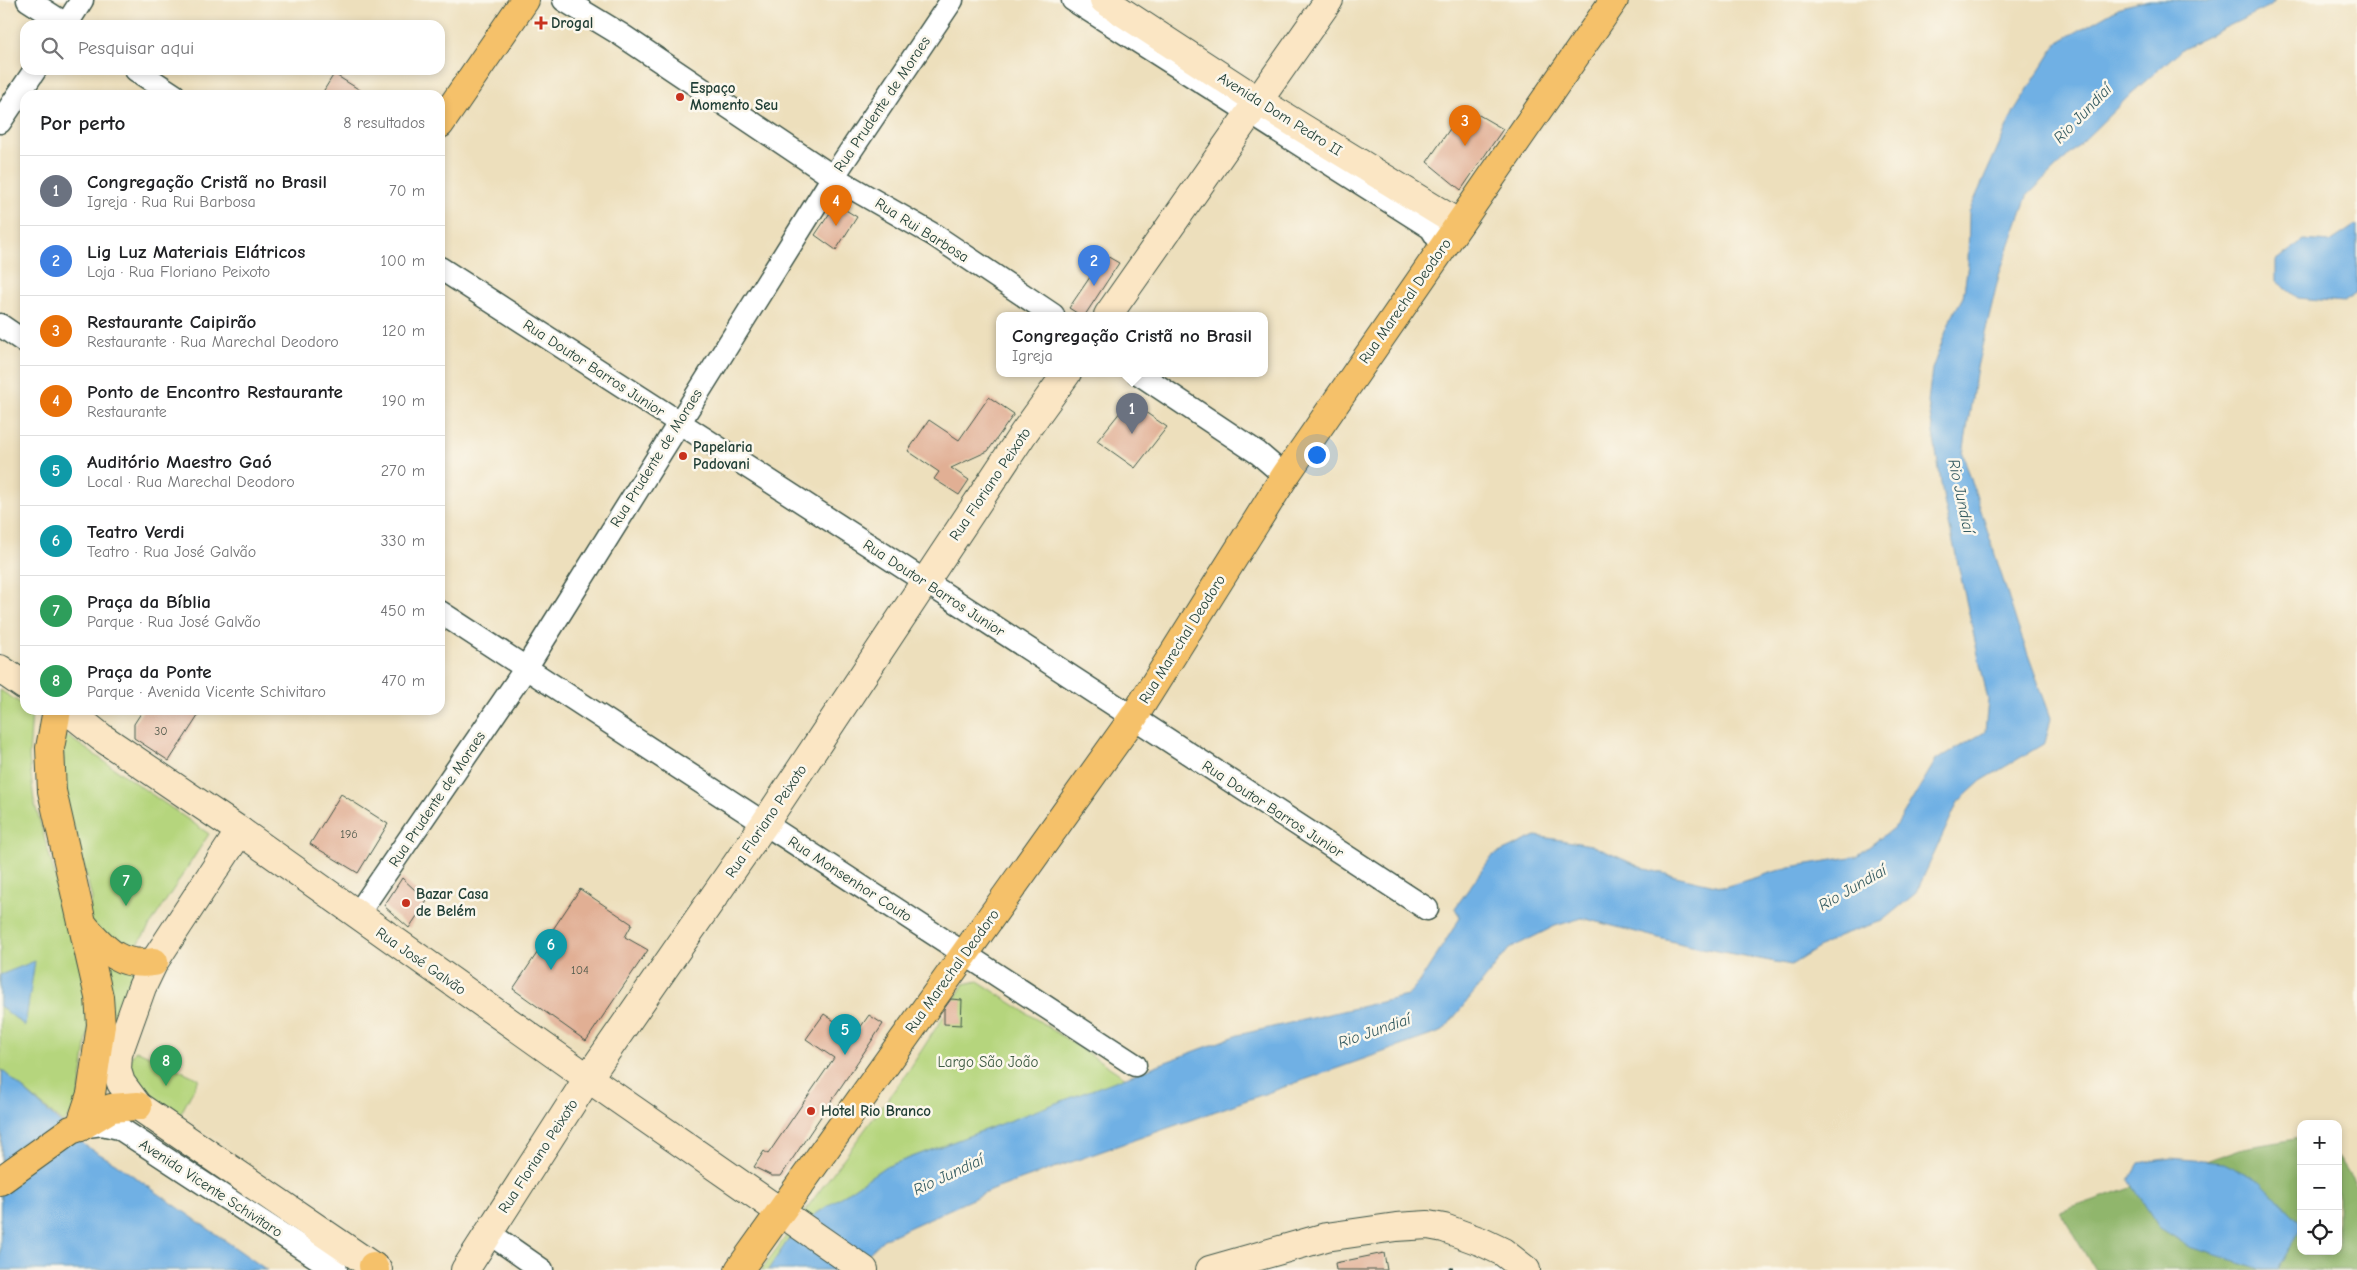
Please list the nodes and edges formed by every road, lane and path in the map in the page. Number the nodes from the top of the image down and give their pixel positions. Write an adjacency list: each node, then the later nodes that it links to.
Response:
1 (28, 0): 10 (street)
2 (82, 0): 11 (street)
3 (525, 0): 18 (main road)
4 (564, 0): 20 (street, Rua Rui Barbosa)
5 (952, 0): 20 (street, Rua Prudente de Moraes)
6 (1073, 0): 17 (street)
7 (1104, 0): 17 (main road, Avenida Dom Pedro II)
8 (1329, 0): 17 (main road)
9 (1614, 0): 21 (main road, Rua Marechal Deodoro)
10 (58, 20)
11 (69, 20)
12 (32, 75): 14 (street)
13 (144, 75): 15 (street)
14 (22, 90)
15 (166, 90)
16 (20, 92): 19 (street)
17 (1253, 106): 21 (main road, Avenida Dom Pedro II); 22 (street); 25 (main road)
18 (445, 117)
19 (0, 122)
20 (833, 177): 24 (street, Rua Rui Barbosa); 30 (street, Rua Prudente de Moraes)
21 (1459, 224): 22 (main road, Rua Marechal Deodoro)
22 (1443, 247): 31 (main road, Rua Marechal Deodoro)
23 (445, 271): 30 (street, Rua Doutor Barros Junior)
24 (1049, 312)
25 (1110, 312)
26 (0, 325): 27 (street)
27 (20, 339)
28 (1064, 377): 32 (main road, Rua Floriano Peixoto)
29 (1144, 377): 31 (street)
30 (678, 422): 32 (street, Rua Doutor Barros Junior); 34 (street, Rua Prudente de Moraes)
31 (1284, 476): 39 (main road, Rua Marechal Deodoro)
32 (926, 582): 39 (street, Rua Doutor Barros Junior); 40 (main road, Rua Floriano Peixoto)
33 (445, 615): 34 (street, Rua Monsenhor Couto)
34 (526, 668): 40 (street, Rua Monsenhor Couto); 43 (street, Rua Prudente de Moraes)
35 (0, 669): 36 (main road)
36 (20, 683)
37 (56, 715): 44 (main road)
38 (72, 715): 41 (main road, Rua José Galvão)
39 (1133, 718): 42 (street, Rua Doutor Barros Junior); 45 (main road, Rua Marechal Deodoro)
40 (765, 823): 45 (street, Rua Monsenhor Couto); 48 (main road, Rua Floriano Peixoto)
41 (240, 831): 43 (main road, Rua José Galvão); 46 (main road, Avenida Vicente Schivitaro)
42 (1427, 909)
43 (357, 915): 48 (main road, Rua José Galvão)
44 (83, 925): 46 (main road); 50 (main road)
45 (964, 954): 47 (street, Rua Monsenhor Couto); 52 (main road, Rua Marechal Deodoro)
46 (154, 962): 49 (main road, Avenida Vicente Schivitaro)
47 (1135, 1065)
48 (588, 1078): 52 (main road, Rua José Galvão); 53 (main road, Rua Floriano Peixoto)
49 (138, 1106): 50 (main road); 55 (main road, Avenida Vicente Schivitaro)
50 (76, 1128): 51 (main road); 56 (street, Avenida Vicente Schivitaro)
51 (0, 1181)
52 (785, 1217): 59 (main road, Rua Marechal Deodoro); 60 (main road, Rua José Galvão)
53 (489, 1233): 57 (main road, Rua Floriano Peixoto); 58 (street)
54 (1482, 1242): 61 (main road); 62 (main road); 63 (main road)
55 (376, 1269)
56 (336, 1270)
57 (465, 1270)
58 (542, 1270)
59 (739, 1270)
60 (864, 1270)
61 (1210, 1270)
62 (1496, 1270)
63 (1526, 1270)

